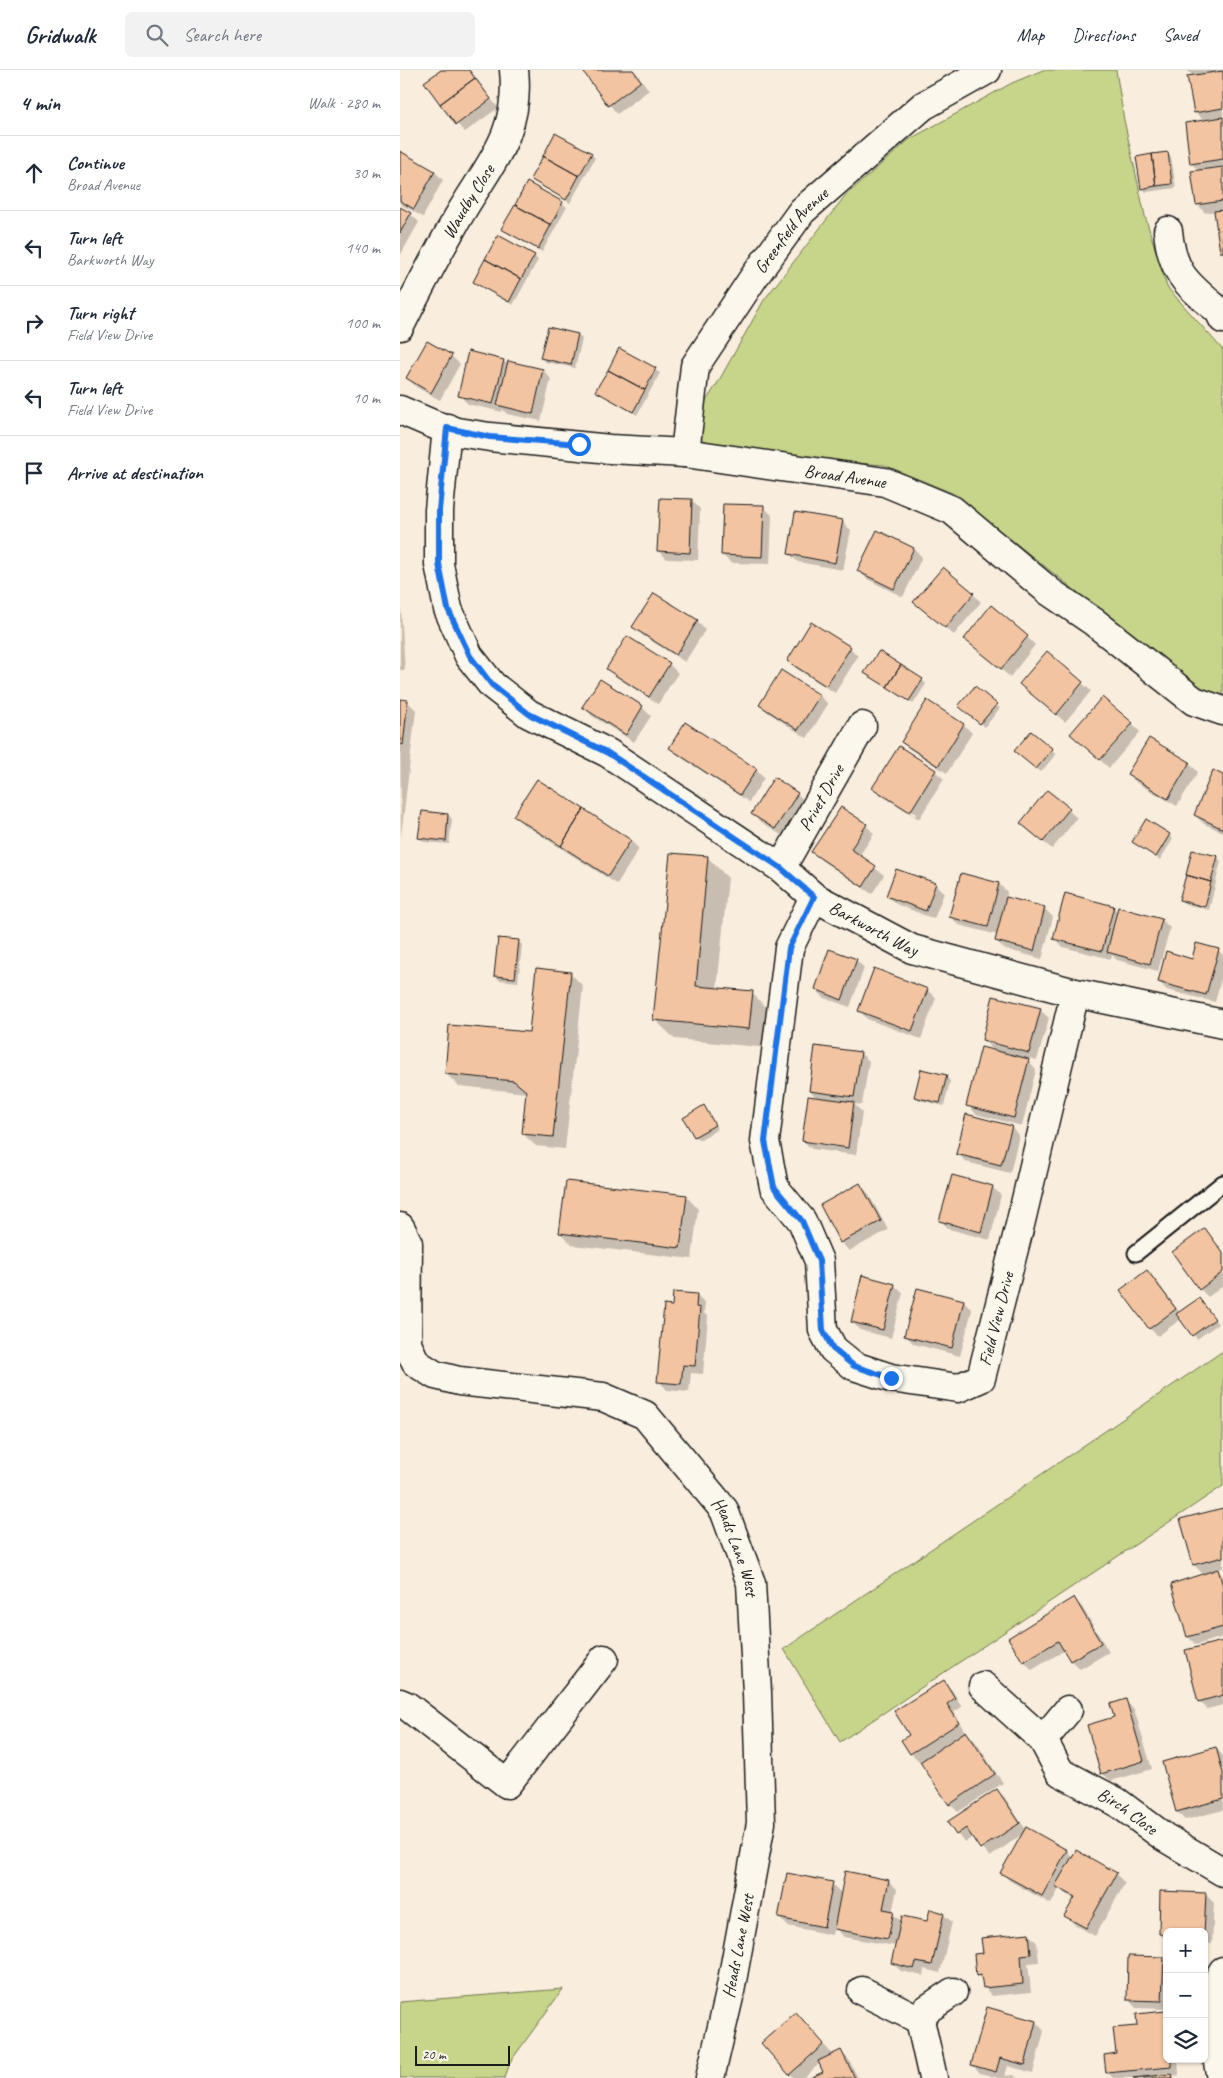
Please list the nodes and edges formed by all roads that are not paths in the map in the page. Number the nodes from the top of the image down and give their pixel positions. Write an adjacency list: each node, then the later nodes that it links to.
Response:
1 (514, 70): 5 (street, Waudby Close)
2 (987, 70): 8 (street, Greenfield Avenue)
3 (1168, 231): 4 (street)
4 (1223, 318)
5 (400, 326)
6 (400, 410): 7 (street, Broad Avenue)
7 (447, 428): 8 (street, Broad Avenue); 11 (street, Barkworth Way)
8 (685, 453): 9 (street, Broad Avenue)
9 (1223, 711)
10 (862, 726): 11 (street, Privet Drive)
11 (781, 868): 12 (street, Barkworth Way)
12 (814, 897): 13 (street, Barkworth Way); 13 (street, Field View Drive)
13 (1075, 993): 14 (street, Barkworth Way)
14 (1223, 1024)
15 (1223, 1183): 17 (lane)
16 (400, 1227): 28 (street, Heads Lane West)
17 (1136, 1253)
18 (604, 1658): 20 (street)
19 (983, 1686): 22 (street, Birch Close)
20 (400, 1703)
21 (1068, 1710): 22 (street)
22 (1043, 1740): 23 (street, Birch Close)
23 (1223, 1872)
24 (1223, 1971): 30 (street)
25 (862, 1991): 27 (street)
26 (953, 1992): 27 (street)
27 (920, 2020): 29 (street)
28 (710, 2078)
29 (934, 2078)
30 (1221, 2078)

